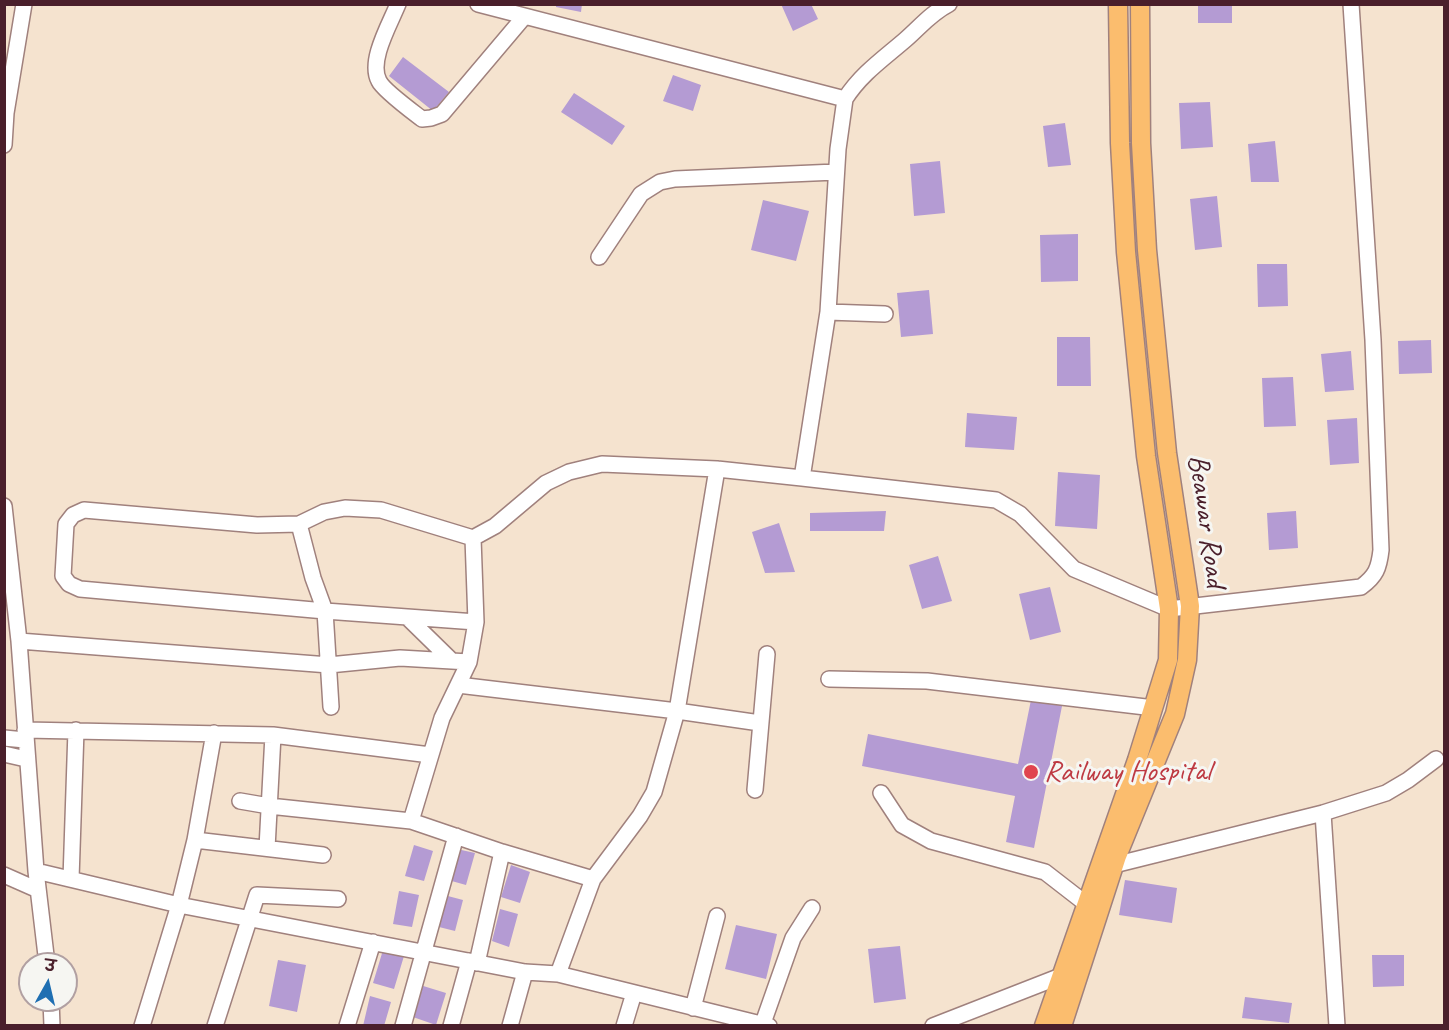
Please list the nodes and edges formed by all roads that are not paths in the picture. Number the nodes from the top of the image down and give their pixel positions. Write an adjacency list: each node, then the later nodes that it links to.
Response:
1 (24, 4): 10 (street)
2 (398, 4): 8 (street)
3 (478, 4): 8 (street)
4 (1118, 4): 22 (main road, Beawar Road)
5 (1140, 4): 21 (main road, Beawar Road)
6 (1351, 4): 21 (street)
7 (940, 6): 9 (street)
8 (524, 17): 9 (street)
9 (845, 99): 11 (street)
10 (4, 145)
11 (836, 169): 12 (street); 13 (street)
12 (599, 256)
13 (828, 312): 14 (street); 16 (street)
14 (885, 314)
15 (717, 469): 16 (street); 19 (street); 35 (street)
16 (802, 478): 22 (street)
17 (4, 506): 20 (street)
18 (299, 524): 19 (street); 23 (street); 23 (street)
19 (473, 538): 25 (street)
20 (6, 544): 26 (street)
21 (1190, 606): 22 (street); 51 (main road, Beawar Road)
22 (1169, 609): 34 (main road, Beawar Road)
23 (325, 611): 24 (street); 30 (street)
24 (407, 617): 25 (street); 28 (street)
25 (476, 622): 29 (street)
26 (19, 641): 30 (street); 37 (street)
27 (767, 654): 36 (street)
28 (452, 662): 29 (street); 30 (street)
29 (469, 663): 32 (street)
30 (329, 665): 33 (street)
31 (829, 679): 34 (street)
32 (455, 689): 35 (street); 43 (street)
33 (331, 707)
34 (1154, 708): 51 (main road, Beawar Road)
35 (677, 711): 36 (street); 62 (street)
36 (760, 723): 46 (street)
37 (24, 724): 38 (street); 41 (street); 44 (street)
38 (76, 730): 39 (street); 61 (street)
39 (214, 733): 40 (street); 54 (street)
40 (273, 735): 43 (street); 49 (street)
41 (4, 738)
42 (4, 754): 44 (street)
43 (430, 755): 52 (street)
44 (26, 759): 59 (street)
45 (1436, 759): 50 (street)
46 (755, 790)
47 (880, 793): 67 (street)
48 (240, 801): 49 (street)
49 (269, 806): 52 (street); 55 (street)
50 (1323, 813): 58 (street); 90 (street)
51 (1124, 818): 58 (main road, Beawar Road)
52 (411, 821): 53 (street)
53 (456, 836): 56 (street); 72 (street)
54 (195, 840): 55 (street); 65 (street)
55 (267, 848): 57 (street)
56 (502, 852): 62 (street); 73 (street)
57 (323, 855)
58 (1111, 861): 67 (main road, Beawar Road)
59 (36, 871): 61 (street); 63 (street)
60 (4, 875): 63 (street)
61 (71, 879): 65 (street)
62 (593, 879): 75 (street)
63 (38, 890): 71 (street)
64 (338, 899): 69 (street)
65 (180, 904): 69 (street); 79 (street)
66 (812, 908): 80 (street)
67 (1093, 909): 76 (main road, Beawar Road)
68 (717, 916): 78 (street)
69 (250, 919): 70 (street); 81 (street)
70 (373, 942): 72 (street); 82 (street)
71 (46, 952)
72 (424, 952): 73 (street); 83 (street)
73 (473, 962): 74 (street); 84 (street)
74 (525, 972): 75 (street); 85 (street)
75 (558, 974): 77 (street)
76 (1070, 976): 87 (street); 88 (main road, Beawar Road); 89 (main road, Beawar Road)
77 (633, 993): 78 (street); 86 (street)
78 (693, 1008): 80 (street)
79 (147, 1025)
80 (764, 1025)
81 (215, 1026)
82 (347, 1026)
83 (403, 1026)
84 (451, 1026)
85 (510, 1026)
86 (624, 1026)
87 (933, 1026)
88 (1044, 1026)
89 (1062, 1026)
90 (1338, 1026)

